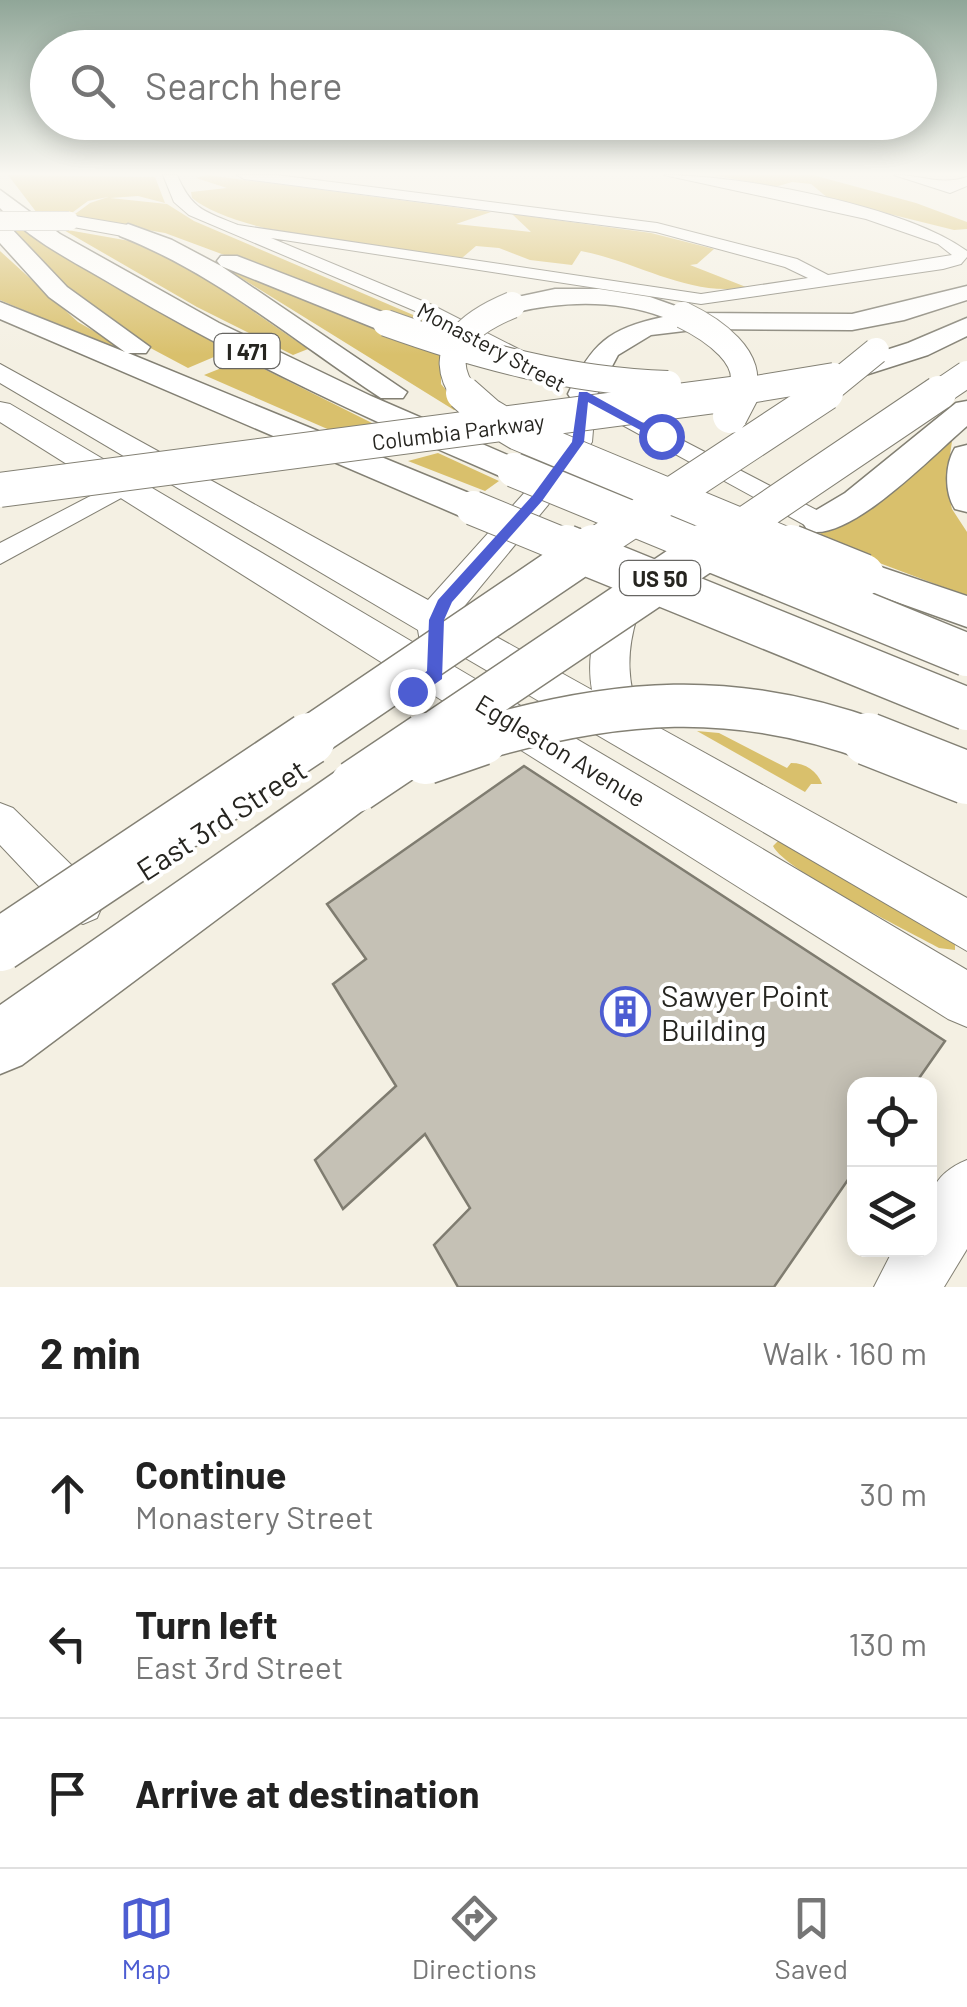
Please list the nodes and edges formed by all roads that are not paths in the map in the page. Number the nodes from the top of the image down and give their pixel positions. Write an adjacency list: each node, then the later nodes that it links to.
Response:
1 (5, 235): 22 (highway)
2 (47, 235): 23 (highway, I 471)
3 (137, 235): 23 (highway)
4 (147, 235): 18 (highway, bridge)
5 (252, 235): 15 (street, Monastery Street)
6 (259, 235): 11 (street)
7 (683, 235): 9 (street)
8 (929, 235): 9 (street)
9 (824, 280): 11 (street)
10 (966, 292): 14 (highway); 26 (highway, US 50, bridge)
11 (688, 307): 26 (highway, bridge); 29 (highway, bridge)
12 (0, 310): 22 (highway, I 471)
13 (967, 326): 18 (highway, Columbia Parkway, bridge)
14 (612, 345): 15 (highway); 19 (highway)
15 (507, 350): 19 (street, Monastery Street)
16 (0, 372): 31 (main road, Eggleston Avenue)
17 (967, 374): 38 (highway, US 50, bridge)
18 (834, 376): 25 (highway, Columbia Parkway, bridge)
19 (583, 394): 27 (street, Monastery Street); 31 (main road)
20 (0, 410): 24 (main road, Eggleston Avenue)
21 (967, 410): 27 (highway)
22 (354, 459): 35 (highway, I 471, bridge)
23 (514, 470): 32 (highway, I 471, bridge)
24 (126, 486): 28 (street); 34 (main road, Eggleston Avenue)
25 (0, 490)
26 (661, 498): 42 (highway, US 50, bridge)
27 (820, 523): 30 (main road, East 3rd Street)
28 (0, 555)
29 (967, 612)
30 (619, 618): 33 (main road, East 3rd Street); 36 (main road)
31 (436, 620): 33 (main road, Eggleston Avenue); 34 (main road)
32 (967, 655)
33 (504, 660): 34 (main road, East 3rd Street); 36 (main road, Eggleston Avenue)
34 (436, 674): 40 (street, East 3rd Street); 44 (main road, Eggleston Avenue)
35 (967, 710)
36 (626, 732): 41 (main road, Eggleston Avenue)
37 (967, 778): 38 (highway, bridge)
38 (356, 786): 45 (highway, US 50)
39 (0, 820): 40 (street)
40 (85, 906): 43 (street, East 3rd Street)
41 (967, 926)
42 (0, 945)
43 (0, 954)
44 (967, 1000)
45 (0, 1043)
46 (967, 1191): 47 (main road)
47 (907, 1287)

